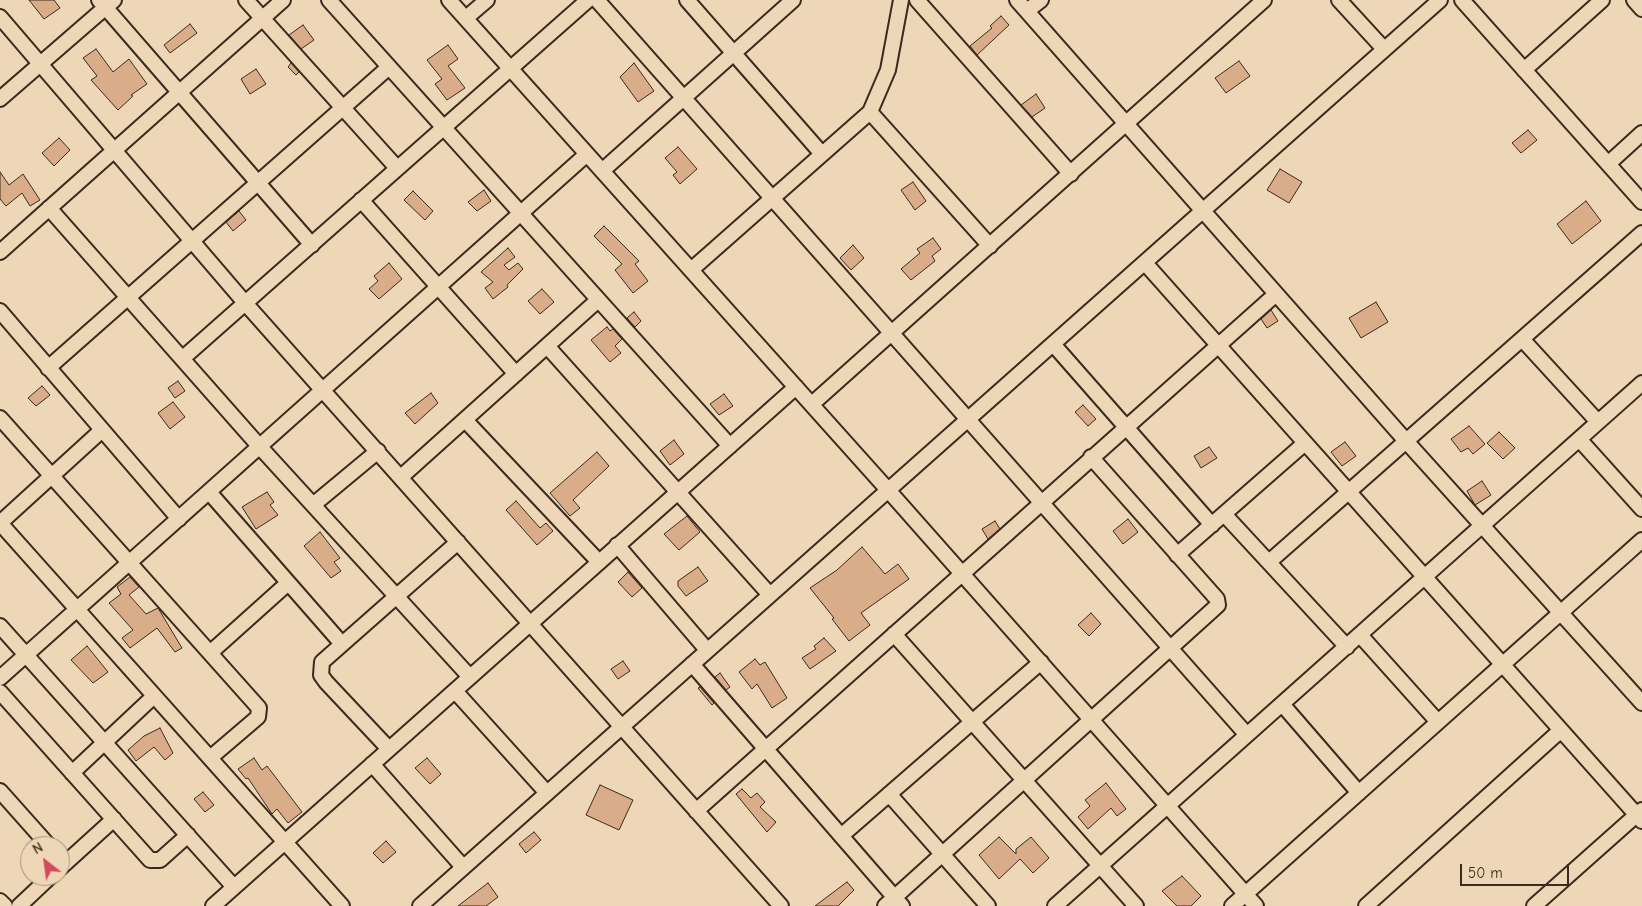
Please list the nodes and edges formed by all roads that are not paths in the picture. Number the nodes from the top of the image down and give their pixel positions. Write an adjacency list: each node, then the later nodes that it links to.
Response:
1 (246, 0): 24 (street)
2 (283, 0): 24 (street)
3 (329, 0): 29 (street)
4 (449, 0): 25 (street)
5 (487, 0): 25 (street)
6 (588, 0): 30 (street)
7 (597, 0): 33 (street)
8 (687, 0): 27 (street)
9 (793, 0): 27 (street)
10 (901, 0): 36 (street)
11 (917, 0): 46 (street)
12 (1017, 0): 22 (street)
13 (1041, 0): 22 (street)
14 (1264, 0): 37 (street)
15 (1339, 0): 26 (street)
16 (1440, 0): 26 (street)
17 (1462, 0): 31 (street)
18 (1602, 0): 31 (street)
19 (1634, 0): 21 (street)
20 (106, 2): 28 (street); 32 (street)
21 (1642, 9)
22 (1027, 11): 37 (street)
23 (0, 17): 28 (street)
24 (262, 18): 32 (street); 35 (street)
25 (466, 18): 30 (street)
26 (1384, 49): 52 (street)
27 (734, 53): 33 (street); 42 (street)
28 (41, 64): 34 (street); 40 (street)
29 (389, 67): 35 (street); 38 (street)
30 (509, 69): 38 (street); 41 (street)
31 (1524, 70): 43 (street)
32 (179, 92): 40 (street); 47 (street)
33 (684, 97): 45 (street); 48 (street)
34 (0, 99)
35 (343, 107): 44 (street); 47 (street)
36 (870, 112): 42 (street); 57 (street)
37 (1127, 124): 46 (street); 52 (street)
38 (442, 128): 44 (street); 53 (street)
39 (1642, 133): 43 (street)
40 (113, 151): 51 (street); 55 (street)
41 (587, 154): 45 (street); 53 (street)
42 (822, 154): 48 (street)
43 (1608, 164): 50 (street)
44 (397, 168): 49 (street)
45 (602, 171): 60 (street)
46 (1071, 174): 57 (street)
47 (258, 182): 55 (street); 56 (street)
48 (773, 197): 60 (street); 67 (street)
49 (360, 200): 56 (street); 61 (street)
50 (1642, 202)
51 (49, 208): 58 (street); 63 (street)
52 (1203, 210): 59 (street); 62 (street)
53 (521, 214): 61 (street); 64 (street)
54 (1642, 232): 68 (street)
55 (192, 240): 63 (street); 65 (street)
56 (312, 245): 65 (street)
57 (990, 246): 67 (street)
58 (0, 252)
59 (1145, 263): 69 (street); 70 (street)
60 (691, 270): 76 (street)
61 (439, 287): 74 (street); 77 (street)
62 (1276, 294): 70 (street); 86 (street)
63 (129, 297): 72 (street); 73 (street)
64 (598, 300): 71 (street); 88 (street)
65 (246, 304): 72 (street); 77 (street)
66 (0, 311): 73 (street)
67 (892, 333): 78 (street); 80 (street)
68 (1522, 339): 82 (street); 86 (street)
69 (1053, 344): 80 (street); 83 (street)
70 (1218, 345): 83 (street); 87 (street)
71 (547, 346): 74 (street); 96 (street)
72 (183, 358): 89 (street)
73 (48, 368): 84 (street)
74 (516, 374): 81 (street)
75 (1642, 383): 82 (street)
76 (796, 387): 78 (street); 88 (street)
77 (324, 390): 89 (street); 90 (street)
78 (812, 404): 94 (street)
79 (0, 418): 92 (street)
80 (968, 419): 94 (street); 98 (street)
81 (465, 420): 93 (street); 110 (street)
82 (1598, 422): 85 (street)
83 (1126, 427): 91 (street); 104 (street)
84 (102, 430): 92 (street); 102 (street)
85 (1579, 439): 100 (street); 105 (street)
86 (1406, 441): 97 (street); 105 (street)
87 (1306, 443): 97 (street); 101 (street)
88 (730, 446): 96 (street)
89 (260, 447): 95 (street); 99 (street)
90 (378, 451): 93 (street); 99 (street)
91 (1091, 457): 98 (street); 109 (street)
92 (52, 476): 103 (street); 112 (street)
93 (401, 477): 107 (street)
94 (888, 490): 113 (street); 116 (street)
95 (209, 492): 102 (street); 115 (street)
96 (678, 492): 108 (street); 116 (street)
97 (1349, 492): 111 (street); 114 (street)
98 (1041, 502): 113 (street); 126 (street)
99 (313, 505): 117 (street)
100 (1642, 509)
101 (1224, 514): 104 (street); 111 (street)
102 (179, 519): 112 (street)
103 (0, 523): 118 (street)
104 (1212, 525): 109 (street)
105 (1483, 525): 114 (street); 119 (street)
106 (1642, 540): 119 (street)
107 (458, 542): 117 (street); 120 (street)
108 (617, 545): 110 (street); 127 (street)
109 (1177, 555): 126 (street)
110 (599, 562): 120 (street)
111 (1269, 562): 125 (street)
112 (130, 563): 118 (street); 128 (street)
113 (962, 573): 122 (street); 130 (street)
114 (1425, 577): 123 (street); 132 (street)
115 (288, 583): 124 (street); 128 (street)
116 (770, 595): 127 (street)
117 (396, 596): 124 (street); 133 (street)
118 (77, 610): 129 (street); 137 (street)
119 (1561, 612): 132 (street); 138 (street)
120 (530, 623): 133 (street); 143 (street)
121 (0, 626): 129 (street)
122 (894, 634): 141 (street); 148 (street)
123 (1360, 635): 125 (street); 142 (street)
124 (342, 644): 147 (street)
125 (1347, 647): 139 (street)
126 (1171, 649): 140 (street); 145 (street)
127 (707, 650): 131 (street)
128 (210, 653): 149 (street)
129 (26, 655): 134 (street); 146 (street)
130 (1041, 662): 140 (street); 141 (street)
131 (692, 664): 143 (street); 148 (street)
132 (1503, 665): 142 (street); 144 (street)
133 (470, 677): 135 (street)
134 (0, 678)
135 (455, 691): 147 (street); 154 (street)
136 (0, 692): 151 (street)
137 (154, 696): 146 (street); 149 (street)
138 (1642, 703)
139 (1282, 704): 145 (street); 155 (street)
140 (1091, 719): 152 (street); 157 (street)
141 (972, 722): 152 (street); 156 (street)
142 (1438, 722): 155 (street)
143 (622, 727): 154 (street); 158 (street)
144 (1560, 730): 159 (street); 185 (street)
145 (1247, 735): 157 (street)
146 (104, 742): 151 (street); 161 (street)
147 (389, 749): 150 (street)
148 (766, 749): 158 (street); 163 (street)
149 (210, 758): 164 (street)
150 (372, 764): 164 (street); 168 (street)
151 (72, 773): 160 (street)
152 (1024, 780): 165 (street); 167 (street)
153 (0, 791): 162 (street)
154 (546, 793): 168 (street)
155 (1359, 793): 171 (street)
156 (889, 794): 163 (street); 165 (street)
157 (1168, 806): 167 (street); 171 (street)
158 (696, 811): 179 (street)
159 (1640, 815): 186 (street)
160 (114, 819): 161 (street); 166 (street)
161 (188, 835): 170 (street)
162 (40, 836)
163 (841, 836): 173 (street)
164 (284, 842): 170 (street); 177 (street)
165 (941, 854): 173 (street); 180 (street)
166 (70, 857)
167 (1101, 866): 181 (street); 182 (street)
168 (463, 868): 178 (street)
169 (40, 886): 175 (street)
170 (234, 887): 176 (street)
171 (1246, 894): 183 (street); 184 (street)
172 (0, 901): 174 (street)
173 (894, 903)
174 (5, 906)
175 (19, 906)
176 (213, 906)
177 (342, 906)
178 (420, 906)
179 (781, 906)
180 (988, 906)
181 (1056, 906)
182 (1136, 906)
183 (1232, 906)
184 (1256, 906)
185 (1366, 906)
186 (1534, 906)

